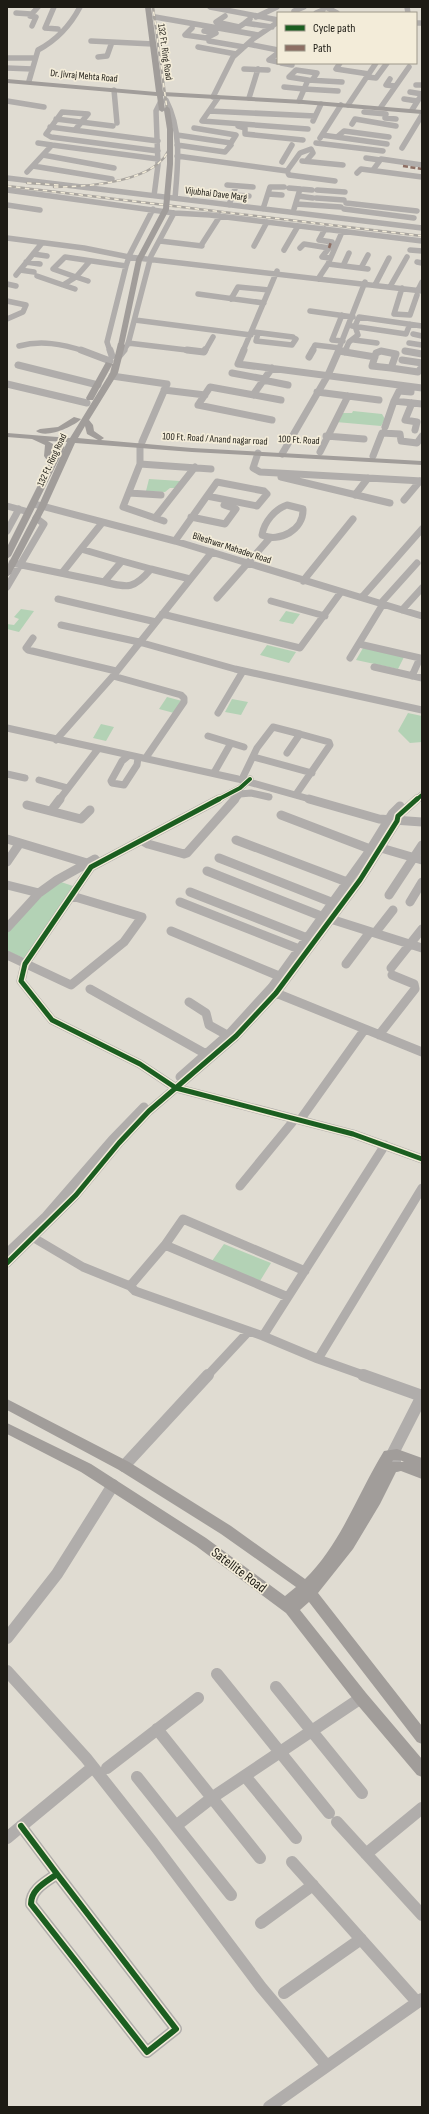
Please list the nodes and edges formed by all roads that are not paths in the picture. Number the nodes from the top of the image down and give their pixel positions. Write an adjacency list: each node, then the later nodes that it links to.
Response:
1 (38, 7): 14 (street)
2 (54, 7): 27 (street)
3 (80, 7): 41 (street)
4 (148, 7): 33 (main road, 132 Ft. Ring Road)
5 (153, 7): 17 (main road, 132 Ft. Ring Road)
6 (210, 7): 10 (street)
7 (277, 7): 16 (street)
8 (304, 7): 11 (street)
9 (324, 8): 12 (street)
10 (227, 11): 16 (street); 19 (street)
11 (295, 12)
12 (334, 12)
13 (16, 13): 14 (street)
14 (31, 14): 22 (street)
15 (239, 16): 24 (street)
16 (255, 16): 18 (street); 21 (street)
17 (155, 19): 23 (street); 26 (street); 68 (main road, 132 Ft. Ring Road)
18 (277, 21)
19 (216, 22): 23 (street); 24 (street)
20 (277, 22): 25 (street)
21 (246, 23): 24 (street); 25 (street)
22 (32, 26)
23 (210, 26): 24 (street)
24 (229, 26): 28 (street)
25 (272, 27): 28 (street)
26 (192, 28): 26 (street)
27 (58, 29)
28 (258, 35): 34 (street)
29 (216, 37): 34 (street)
30 (209, 40): 34 (street)
31 (91, 41): 32 (street)
32 (112, 42): 33 (street); 39 (street)
33 (153, 44): 68 (main road, 132 Ft. Ring Road)
34 (247, 44): 36 (street); 38 (street)
35 (200, 46): 38 (street)
36 (277, 51)
37 (277, 52): 42 (street)
38 (237, 53): 69 (street)
39 (98, 57)
40 (7, 58): 41 (street)
41 (35, 58): 50 (street)
42 (277, 62)
43 (286, 64): 47 (street)
44 (339, 64): 55 (street)
45 (375, 64): 55 (street)
46 (386, 64): 55 (street)
47 (292, 65)
48 (409, 67): 61 (street)
49 (7, 68): 50 (street)
50 (32, 69): 58 (street)
51 (268, 70): 53 (street)
52 (243, 71): 53 (street)
53 (257, 72): 70 (street)
54 (340, 72): 59 (street)
55 (368, 75): 77 (street)
56 (390, 78): 61 (street)
57 (7, 81): 58 (main road, Dr. Jivraj Mehta Road); 64 (main road)
58 (29, 81): 68 (main road, Dr. Jivraj Mehta Road)
59 (335, 81): 60 (street); 63 (street)
60 (342, 82)
61 (395, 86): 79 (street)
62 (284, 88): 63 (street)
63 (304, 89): 65 (street); 74 (street)
64 (114, 90): 68 (main road); 92 (street)
65 (338, 91)
66 (410, 92): 67 (street)
67 (422, 94): 72 (street)
68 (163, 96): 69 (main road); 99 (street); 106 (street); 267 (main road, bridge)
69 (215, 97): 70 (main road); 75 (main road); 82 (street)
70 (249, 98): 74 (main road)
71 (404, 99): 72 (street)
72 (419, 100): 81 (street)
73 (7, 101): 78 (street)
74 (299, 101): 77 (main road)
75 (321, 104): 76 (main road); 85 (street)
76 (341, 105): 80 (main road); 100 (street)
77 (348, 105): 79 (main road)
78 (44, 107)
79 (381, 107): 81 (main road)
80 (372, 110): 83 (street); 84 (main road); 87 (street); 88 (street)
81 (412, 110): 84 (main road)
82 (209, 111): 85 (street); 90 (street)
83 (364, 112)
84 (422, 112): 117 (street)
85 (315, 116): 96 (street)
86 (56, 119): 89 (street); 89 (street); 94 (street)
87 (396, 119)
88 (368, 121): 91 (street); 93 (street)
89 (82, 122): 92 (street); 97 (street)
90 (215, 122): 96 (street); 96 (street)
91 (352, 124)
92 (114, 125): 98 (street); 103 (street)
93 (396, 126)
94 (50, 127): 97 (street); 118 (street)
95 (194, 128): 105 (street)
96 (308, 129)
97 (75, 130): 98 (street)
98 (102, 134): 103 (street)
99 (177, 135): 105 (street); 111 (street)
100 (322, 135): 101 (street); 114 (street)
101 (334, 137): 102 (street); 104 (street); 108 (street)
102 (389, 137)
103 (130, 138): 106 (street)
104 (348, 138): 109 (street); 115 (street)
105 (206, 139): 116 (street)
106 (158, 141): 118 (street)
107 (38, 143): 110 (street)
108 (326, 144): 114 (street); 115 (street)
109 (387, 144)
110 (52, 145): 121 (street); 123 (street)
111 (177, 145): 116 (street); 124 (street)
112 (231, 145): 116 (street)
113 (292, 145): 120 (street)
114 (314, 147): 122 (street); 125 (street); 128 (street)
115 (343, 147): 119 (street)
116 (199, 148)
117 (402, 148)
118 (158, 151): 127 (street)
119 (383, 151)
120 (288, 152): 125 (street); 130 (street)
121 (117, 153): 127 (street); 137 (street)
122 (355, 153)
123 (43, 155): 129 (street); 136 (street)
124 (177, 156): 132 (street); 167 (street)
125 (297, 156): 128 (street); 141 (street)
126 (366, 158): 131 (street)
127 (158, 159): 164 (street)
128 (307, 160): 133 (street)
129 (84, 162): 137 (street); 144 (street)
130 (282, 162)
131 (379, 162): 134 (street); 140 (street)
132 (237, 164): 138 (street); 143 (street)
133 (343, 165)
134 (404, 165): 135 (street); 139 (street); 146 (street)
135 (422, 165)
136 (33, 166): 142 (street); 144 (street)
137 (114, 168): 150 (street)
138 (270, 169): 141 (street); 147 (street)
139 (422, 169)
140 (373, 170): 145 (street); 146 (street)
141 (287, 171): 151 (street)
142 (27, 172)
143 (231, 172)
144 (74, 173): 150 (street)
145 (357, 173)
146 (398, 174): 148 (street)
147 (264, 176)
148 (422, 176)
149 (7, 178): 159 (street, Vijubhai Dave Marg)
150 (112, 179): 159 (street)
151 (335, 181)
152 (227, 185): 153 (street)
153 (236, 186): 156 (street); 162 (street)
154 (263, 186): 155 (street)
155 (270, 186): 157 (street); 161 (street)
156 (253, 187)
157 (300, 189): 160 (street); 166 (street)
158 (7, 190): 180 (street)
159 (113, 191): 164 (street, Vijubhai Dave Marg)
160 (333, 191): 168 (street); 169 (street)
161 (268, 194): 163 (street); 181 (street)
162 (232, 195): 165 (street); 171 (street)
163 (282, 195)
164 (154, 196): 167 (street, Vijubhai Dave Marg)
165 (249, 196)
166 (298, 196): 169 (street); 173 (street)
167 (175, 198): 171 (street, Vijubhai Dave Marg)
168 (346, 198): 169 (street); 176 (street); 179 (street)
169 (330, 199): 177 (street)
170 (218, 202): 171 (street)
171 (229, 204): 172 (street); 181 (street, Vijubhai Dave Marg)
172 (240, 204)
173 (296, 204): 177 (street); 186 (street)
174 (422, 204): 184 (street)
175 (7, 205): 182 (street)
176 (365, 205): 178 (street); 183 (street)
177 (327, 206): 179 (street); 189 (street)
178 (384, 207): 184 (street); 187 (street)
179 (343, 208): 183 (street); 190 (street)
180 (153, 209): 185 (street); 214 (street)
181 (263, 209): 186 (street, Vijubhai Dave Marg)
182 (40, 210)
183 (362, 211): 187 (street)
184 (417, 212): 191 (street)
185 (174, 213): 188 (street); 201 (street)
186 (293, 213): 189 (street, Vijubhai Dave Marg)
187 (381, 214): 191 (street)
188 (220, 216): 192 (street); 201 (street)
189 (323, 216): 190 (street, Vijubhai Dave Marg)
190 (341, 218): 194 (street, Vijubhai Dave Marg)
191 (414, 218): 194 (street)
192 (267, 222): 193 (street); 204 (street)
193 (298, 226): 196 (street); 207 (street)
194 (408, 226): 195 (street, Vijubhai Dave Marg)
195 (422, 228)
196 (325, 230): 197 (street); 200 (street)
197 (342, 232): 202 (street); 220 (street)
198 (7, 238): 203 (street)
199 (310, 238): 200 (street)
200 (319, 240): 206 (street)
201 (160, 241): 216 (street)
202 (422, 241)
203 (42, 243): 210 (street); 214 (street)
204 (254, 246)
205 (300, 248): 206 (street)
206 (329, 248): 220 (street)
207 (284, 250)
208 (410, 250): 212 (street)
209 (349, 253): 223 (street)
210 (33, 254): 213 (street); 219 (street)
211 (368, 255): 223 (street)
212 (421, 255)
213 (47, 256)
214 (129, 256): 216 (street); 222 (street)
215 (407, 257): 233 (street)
216 (151, 258): 225 (street); 253 (street)
217 (389, 258): 230 (street)
218 (90, 261): 222 (street); 226 (street); 226 (street)
219 (26, 262): 221 (street); 232 (street)
220 (330, 262): 223 (street); 224 (street); 227 (street)
221 (40, 264)
222 (126, 266): 275 (street)
223 (343, 266)
224 (330, 272)
225 (276, 273): 227 (street); 238 (street)
226 (76, 278): 228 (street); 232 (street)
227 (319, 278): 229 (street)
228 (88, 281)
229 (364, 283): 230 (street); 235 (street); 251 (street)
230 (376, 283): 233 (street)
231 (7, 284): 234 (street)
232 (63, 285): 236 (street)
233 (391, 285): 237 (street)
234 (16, 286)
235 (402, 288): 237 (street); 237 (street)
236 (75, 289)
237 (420, 289)
238 (269, 290): 242 (street); 246 (street)
239 (198, 294): 240 (street)
240 (205, 295): 241 (street); 245 (street)
241 (222, 297): 242 (street); 247 (street)
242 (231, 298): 243 (street)
243 (240, 300): 246 (street); 248 (street)
244 (7, 301): 252 (street)
245 (201, 301)
246 (264, 303): 259 (street)
247 (217, 304)
248 (234, 307)
249 (310, 311): 250 (street)
250 (342, 315): 251 (street); 264 (street)
251 (353, 317): 256 (street)
252 (7, 319)
253 (134, 320): 259 (street); 267 (street)
254 (386, 321): 255 (street); 256 (street); 258 (street)
255 (410, 324): 257 (street); 258 (street)
256 (352, 326): 258 (street); 264 (street); 264 (street)
257 (422, 326)
258 (382, 330)
259 (254, 333): 263 (street); 280 (street)
260 (413, 334): 261 (street)
261 (422, 336)
262 (213, 337): 267 (street)
263 (294, 338)
264 (347, 341): 265 (street); 270 (street)
265 (378, 343)
266 (409, 343): 268 (street)
267 (121, 344): 275 (main road)
268 (422, 345)
269 (19, 346): 275 (street)
270 (341, 351): 273 (street); 274 (street); 283 (street)
271 (405, 352): 272 (street)
272 (422, 354)
273 (309, 357)
274 (375, 357): 281 (street); 281 (street)
275 (114, 358): 284 (main road, 132 Ft. Ring Road); 287 (main road, 132 Ft. Ring Road)
276 (402, 360): 277 (street)
277 (422, 363)
278 (18, 364): 287 (street)
279 (422, 367): 281 (street)
280 (272, 368): 283 (street); 285 (street)
281 (391, 368)
282 (232, 373): 285 (street)
283 (328, 375): 289 (street); 291 (street)
284 (112, 376): 290 (street); 303 (main road, 132 Ft. Ring Road)
285 (263, 380): 288 (street); 294 (street)
286 (7, 384): 299 (street)
287 (98, 385): 299 (main road, 132 Ft. Ring Road)
288 (288, 385)
289 (422, 388)
290 (164, 390): 293 (street); 315 (street)
291 (317, 392): 295 (street); 316 (street)
292 (422, 394): 298 (street)
293 (205, 395): 294 (street); 304 (street)
294 (253, 395): 296 (street)
295 (348, 396): 297 (street); 310 (street)
296 (281, 400)
297 (379, 400)
298 (394, 401): 300 (street); 302 (street)
299 (87, 403): 303 (main road, 132 Ft. Ring Road)
300 (412, 403): 301 (street); 302 (street)
301 (422, 404)
302 (396, 419): 305 (street); 306 (street)
303 (81, 420): 308 (main road); 312 (main road, 132 Ft. Ring Road); 314 (main road)
304 (272, 420)
305 (385, 427)
306 (415, 430)
307 (7, 431): 308 (main road)
308 (32, 434): 309 (main road, 100 Ft. Road / Anand nagar road); 312 (main road, 100 Ft. Road / Anand nagar road); 322 (main road)
309 (7, 435)
310 (326, 436): 313 (street); 317 (street)
311 (422, 436): 319 (street)
312 (70, 438): 314 (main road, 100 Ft. Road / Anand nagar road); 321 (main road, 132 Ft. Ring Road); 322 (main road, 132 Ft. Ring Road)
313 (364, 439)
314 (102, 441): 315 (main road, 100 Ft. Road / Anand nagar road); 321 (main road)
315 (141, 444): 316 (main road, 100 Ft. Road); 318 (main road, 100 Ft. Road / Anand nagar road); 324 (street)
316 (283, 452): 317 (main road, 100 Ft. Road); 318 (main road, 100 Ft. Road / Anand nagar road); 323 (main road, 100 Ft. Road / Anand nagar road)
317 (320, 452): 319 (main road, 100 Ft. Road)
318 (258, 453): 327 (street)
319 (373, 456): 320 (main road, 100 Ft. Road)
320 (422, 458)
321 (63, 460): 336 (main road, 132 Ft. Ring Road)
322 (54, 462): 336 (main road, 132 Ft. Ring Road)
323 (422, 463)
324 (140, 464): 325 (street); 330 (street)
325 (195, 468): 326 (street); 341 (street)
326 (211, 469)
327 (260, 472): 328 (street); 331 (street)
328 (368, 478): 329 (street); 331 (street)
329 (421, 481): 334 (street)
330 (129, 493): 332 (street); 341 (street)
331 (355, 494): 335 (street)
332 (161, 496)
333 (205, 498): 333 (street); 340 (street); 340 (street)
334 (404, 500)
335 (390, 503)
336 (38, 505): 339 (main road, 132 Ft. Ring Road); 344 (street, Bileshwar Mahadev Road)
337 (7, 506): 338 (street)
338 (19, 509): 339 (street); 346 (street)
339 (32, 515): 352 (main road, 132 Ft. Ring Road); 355 (main road, 132 Ft. Ring Road)
340 (191, 517): 347 (street)
341 (156, 518): 343 (street)
342 (353, 519): 361 (street)
343 (164, 521)
344 (102, 523): 347 (street, Bileshwar Mahadev Road); 350 (street)
345 (422, 529): 366 (street)
346 (7, 531)
347 (176, 539): 349 (street); 351 (street, Bileshwar Mahadev Road)
348 (268, 539): 348 (street); 356 (street)
349 (192, 541)
350 (81, 549): 353 (street); 358 (street)
351 (212, 552): 356 (street, Bileshwar Mahadev Road); 360 (street)
352 (7, 556)
353 (122, 561): 357 (street); 362 (street)
354 (417, 563): 370 (street)
355 (16, 564): 358 (street); 359 (main road, 132 Ft. Ring Road); 363 (street)
356 (246, 564): 361 (street, Bileshwar Mahadev Road); 367 (street)
357 (151, 569): 360 (street); 362 (street)
358 (62, 573): 362 (street)
359 (7, 574)
360 (190, 579): 372 (street)
361 (303, 580): 365 (street, Bileshwar Mahadev Road)
362 (104, 582)
363 (7, 587)
364 (422, 588): 371 (street)
365 (341, 592): 366 (street, Bileshwar Mahadev Road); 373 (street)
366 (362, 597): 370 (street, Bileshwar Mahadev Road)
367 (217, 598)
368 (58, 600): 375 (street)
369 (271, 601): 373 (street)
370 (382, 604): 371 (street, Bileshwar Mahadev Road); 379 (street)
371 (402, 610): 374 (street, Bileshwar Mahadev Road)
372 (162, 614): 373 (street); 375 (street)
373 (325, 616)
374 (422, 616)
375 (156, 622): 378 (street)
376 (62, 625): 378 (street)
377 (33, 638): 383 (street)
378 (139, 642): 382 (street); 383 (street)
379 (359, 644): 380 (street); 384 (street)
380 (350, 658)
381 (374, 667): 384 (street)
382 (244, 670): 386 (street); 387 (street)
383 (114, 674): 392 (street); 398 (street)
384 (412, 676): 385 (street)
385 (422, 678)
386 (422, 710)
387 (218, 713)
388 (7, 725): 392 (street)
389 (7, 728): 392 (street)
390 (300, 734): 396 (street); 399 (street); 402 (street)
391 (208, 736): 393 (street)
392 (57, 738): 395 (street); 398 (street)
393 (231, 743): 394 (street); 401 (street)
394 (244, 747)
395 (98, 749): 397 (street); 407 (street)
396 (287, 753)
397 (128, 756): 400 (street); 400 (street)
398 (147, 756): 401 (street)
399 (254, 757): 402 (street); 405 (street)
400 (138, 758): 405 (street)
401 (215, 771): 405 (street)
402 (312, 773): 410 (street)
403 (7, 774): 404 (street)
404 (25, 778)
405 (244, 779): 409 (street); 410 (street); 417 (street); 429 (street)
406 (39, 780): 407 (street)
407 (68, 788): 415 (street)
408 (422, 790): 417 (street)
409 (239, 792): 412 (street); 420 (street); 420 (street)
410 (297, 794): 417 (street)
411 (422, 795): 417 (street)
412 (269, 797)
413 (27, 805): 415 (street)
414 (90, 810): 415 (street)
415 (51, 811)
416 (281, 815): 425 (street)
417 (394, 818): 418 (street); 424 (street); 425 (street)
418 (422, 820)
419 (7, 839): 422 (street)
420 (140, 840): 437 (street)
421 (236, 840): 431 (street)
422 (20, 843): 428 (street); 429 (street)
423 (422, 844): 427 (street)
424 (381, 848): 427 (street); 443 (street)
425 (370, 849): 431 (street)
426 (219, 858): 439 (street)
427 (418, 859): 436 (street)
428 (7, 862)
429 (88, 863): 435 (street)
430 (207, 871): 442 (street)
431 (347, 882): 439 (street)
432 (422, 882): 440 (street)
433 (7, 885): 435 (street)
434 (190, 892): 448 (street)
435 (39, 893): 444 (street)
436 (389, 895)
437 (72, 896): 453 (street); 453 (street)
438 (180, 902): 451 (street)
439 (331, 902): 442 (street)
440 (410, 902)
441 (393, 910): 447 (street)
442 (320, 916): 443 (street); 448 (street)
443 (330, 920): 447 (street); 457 (street)
444 (7, 928)
445 (422, 929): 449 (street)
446 (171, 931): 455 (street)
447 (373, 933): 449 (street); 454 (street)
448 (306, 938): 451 (street)
449 (409, 944): 450 (street); 461 (street)
450 (422, 948)
451 (299, 949): 455 (street)
452 (7, 955): 453 (street)
453 (25, 964): 464 (street)
454 (346, 964)
455 (279, 976): 457 (street)
456 (90, 989): 463 (street)
457 (272, 991): 459 (street); 460 (street); 464 (street)
458 (189, 1002): 460 (street)
459 (365, 1029): 461 (street); 465 (street)
460 (227, 1035): 463 (street)
461 (379, 1035): 462 (street)
462 (422, 1052)
463 (206, 1054): 464 (street)
464 (174, 1086): 465 (street); 470 (street); 472 (street)
465 (298, 1119): 466 (street); 468 (street)
466 (385, 1145): 467 (street); 474 (street)
467 (422, 1158)
468 (240, 1186)
469 (422, 1188): 479 (street)
470 (34, 1238): 473 (street); 475 (street)
471 (165, 1245): 474 (street); 475 (street); 476 (street)
472 (7, 1253)
473 (7, 1263)
474 (304, 1271): 476 (street)
475 (130, 1286): 477 (street)
476 (288, 1297): 478 (street)
477 (248, 1331): 478 (street); 485 (street)
478 (263, 1336): 479 (street)
479 (318, 1359): 480 (street)
480 (422, 1396): 483 (street)
481 (7, 1404): 485 (main road, Satellite Road)
482 (7, 1428): 487 (main road, Satellite Road)
483 (395, 1459): 484 (main road); 486 (main road); 488 (main road)
484 (422, 1464)
485 (124, 1466): 488 (main road, Satellite Road)
486 (422, 1473)
487 (113, 1485): 489 (main road, Satellite Road); 490 (street)
488 (309, 1590): 489 (main road); 498 (main road, Satellite Road)
489 (288, 1607): 495 (main road, Satellite Road)
490 (7, 1638)
491 (7, 1671): 500 (street)
492 (216, 1674): 499 (street)
493 (276, 1687): 497 (street)
494 (198, 1698): 496 (street)
495 (361, 1698): 497 (street); 502 (main road, Satellite Road)
496 (157, 1729): 501 (street); 506 (street)
497 (312, 1731): 499 (street); 505 (street)
498 (422, 1737)
499 (280, 1753): 503 (street); 512 (street)
500 (94, 1767): 509 (street); 523 (street)
501 (107, 1768)
502 (422, 1770)
503 (245, 1776): 506 (street); 511 (street)
504 (136, 1777): 508 (street)
505 (362, 1793)
506 (213, 1797): 508 (street); 513 (street)
507 (422, 1808): 512 (street)
508 (177, 1825): 517 (street)
509 (21, 1826): 510 (street); 515 (street)
510 (7, 1838)
511 (296, 1838)
512 (366, 1854): 518 (street)
513 (260, 1858)
514 (292, 1862): 516 (street)
515 (57, 1874): 515 (street)
516 (313, 1885): 519 (street); 520 (street)
517 (231, 1895)
518 (422, 1915)
519 (261, 1923)
520 (361, 1939): 521 (street); 522 (street)
521 (284, 1993)
522 (420, 2000): 523 (street)
523 (327, 2066): 524 (street)
524 (269, 2107)

